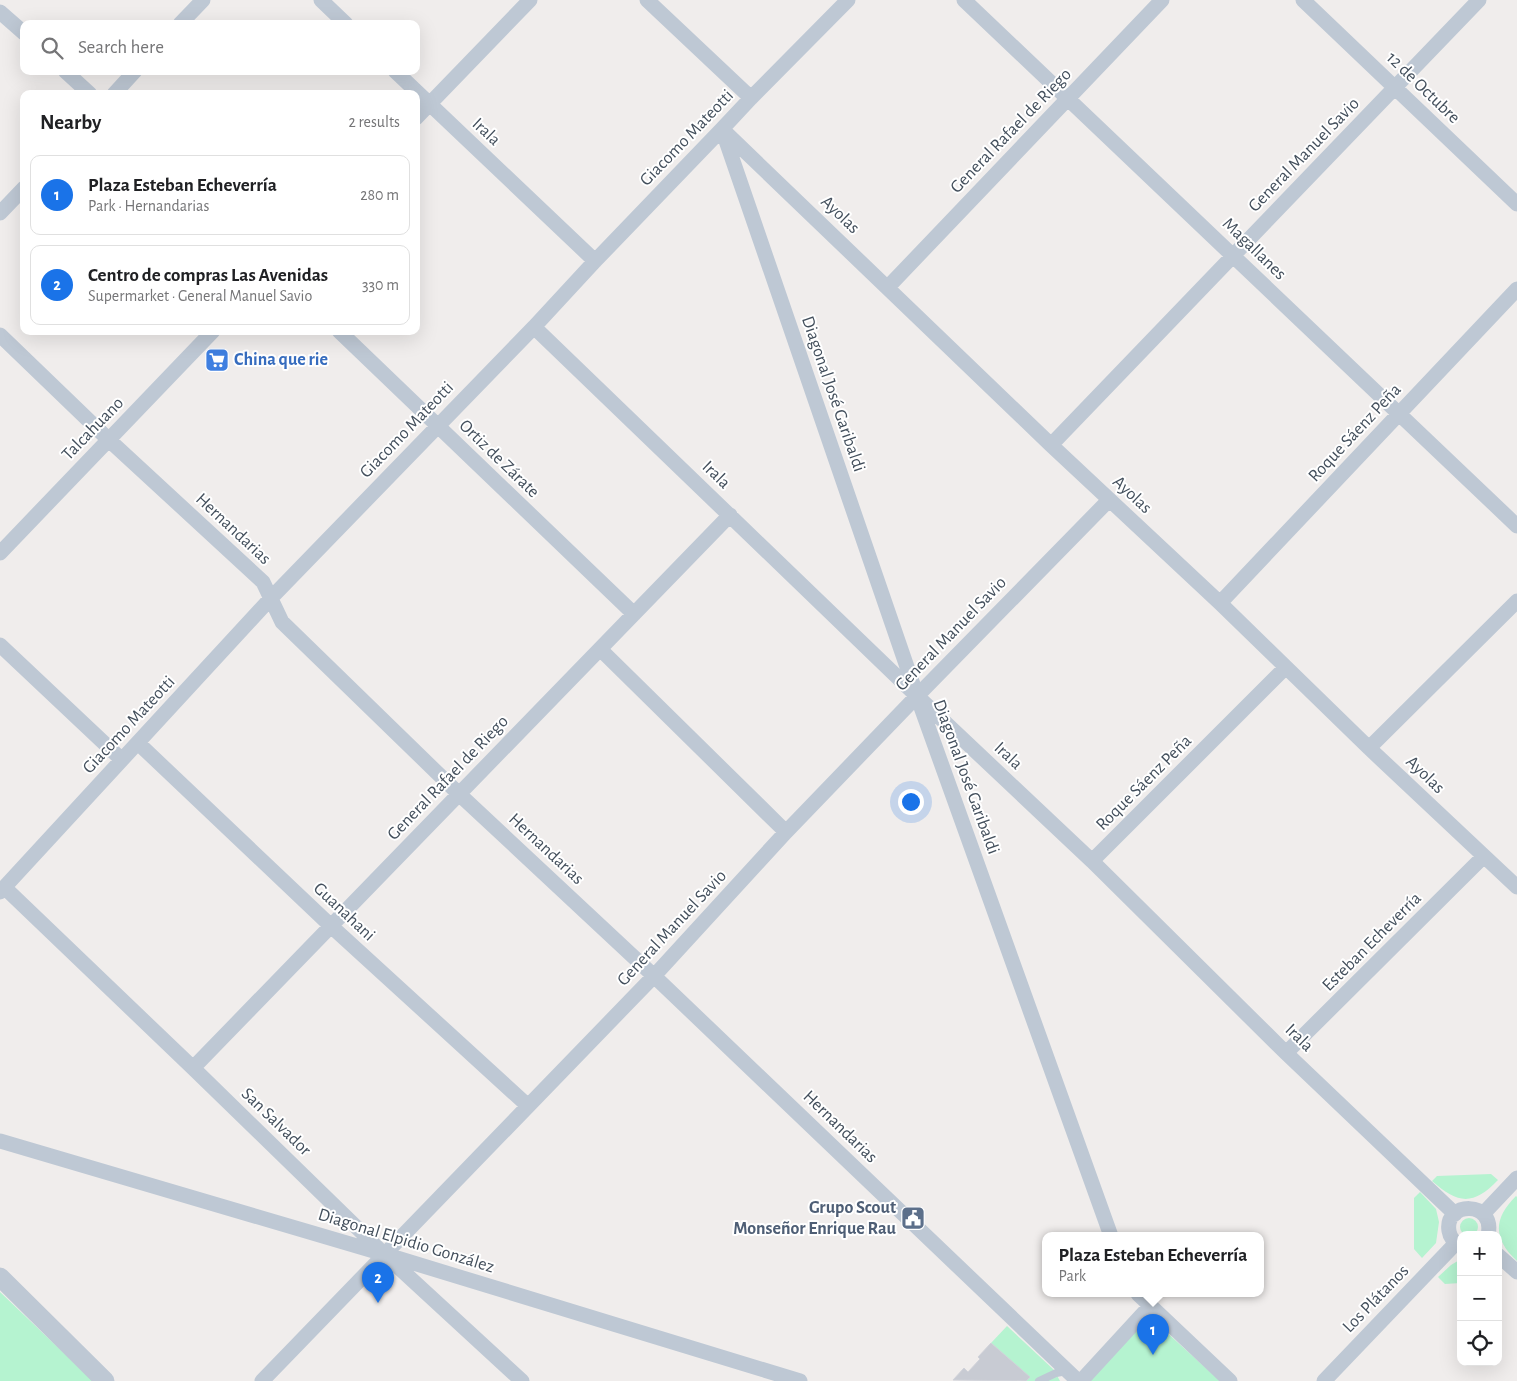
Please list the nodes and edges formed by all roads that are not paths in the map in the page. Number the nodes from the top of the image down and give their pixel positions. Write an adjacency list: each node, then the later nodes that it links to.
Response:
1 (203, 0): 11 (street)
2 (321, 0): 12 (street)
3 (530, 0): 24 (street)
4 (647, 0): 22 (street)
5 (848, 0): 22 (street, Giacomo Mateotti)
6 (964, 0): 23 (street, Magallanes)
7 (1162, 0): 23 (street, General Rafael de Riego)
8 (1303, 0): 17 (street, 12 de Octubre)
9 (1479, 0): 17 (street, General Manuel Savio)
10 (0, 12): 13 (street)
11 (184, 20)
12 (342, 20)
13 (20, 30)
14 (69, 75): 18 (street)
15 (131, 75): 19 (street)
16 (399, 75): 20 (street, Irala)
17 (1395, 88): 28 (street, 12 de Octubre); 30 (street, General Manuel Savio)
18 (86, 90)
19 (118, 90)
20 (415, 90)
21 (420, 95): 24 (street, Irala)
22 (751, 98): 26 (street, Giacomo Mateotti)
23 (1068, 98): 30 (street, Magallanes); 32 (street, General Rafael de Riego)
24 (430, 104): 25 (street); 31 (street, Irala)
25 (420, 114)
26 (722, 129): 31 (street, Giacomo Mateotti); 32 (street, Ayolas); 53 (street, Diagonal José Garibaldi)
27 (20, 192): 29 (street)
28 (1517, 204)
29 (0, 213)
30 (1233, 256): 38 (street, Magallanes); 41 (street, General Manuel Savio)
31 (595, 261): 34 (street, Giacomo Mateotti)
32 (888, 287): 41 (street, Ayolas)
33 (1517, 289): 38 (street, Roque Sáenz Peña)
34 (534, 327): 39 (street, Giacomo Mateotti); 43 (street, Irala)
35 (0, 335): 40 (street, Hernandarias)
36 (209, 335): 40 (street, Talcahuano)
37 (343, 335): 39 (street, Ortiz de Zárate)
38 (1399, 414): 44 (street, Magallanes); 48 (street, Roque Sáenz Peña)
39 (438, 426): 46 (street, Giacomo Mateotti); 49 (street, Ortiz de Zárate)
40 (108, 440): 45 (street, Talcahuano); 46 (street, Hernandarias)
41 (1051, 445): 42 (street, Ayolas)
42 (1110, 500): 48 (street, Ayolas); 53 (street, General Manuel Savio)
43 (730, 515): 49 (street, General Rafael de Riego); 53 (street, Irala)
44 (1517, 526)
45 (0, 553)
46 (271, 598): 54 (street, Giacomo Mateotti); 57 (street, Hernandarias)
47 (1517, 601): 55 (street)
48 (1220, 603): 52 (street, Ayolas)
49 (634, 614): 51 (street, General Rafael de Riego)
50 (0, 645): 56 (street)
51 (600, 649): 57 (street, General Rafael de Riego); 58 (street)
52 (1286, 668): 55 (street, Ayolas); 60 (street, Roque Sáenz Peña)
53 (917, 696): 58 (street, General Manuel Savio); 60 (street, Irala); 73 (street, Diagonal José Garibaldi)
54 (138, 743): 56 (street, Giacomo Mateotti); 63 (street, Guanahani)
55 (1369, 748): 59 (street, Ayolas)
56 (121, 759): 62 (street, Giacomo Mateotti)
57 (460, 794): 63 (street, General Rafael de Riego); 64 (street, Hernandarias)
58 (786, 832): 64 (street, General Manuel Savio)
59 (1484, 858): 61 (street, Ayolas); 65 (street, Esteban Echeverría)
60 (1092, 861): 65 (street, Irala)
61 (1517, 887)
62 (2, 890): 66 (street, San Salvador)
63 (331, 926): 66 (street, General Rafael de Riego); 67 (street, Guanahani)
64 (654, 976): 67 (street, General Manuel Savio); 82 (street, Hernandarias)
65 (1286, 1053): 70 (street, Irala)
66 (193, 1068): 76 (street, San Salvador)
67 (527, 1105): 76 (street, General Manuel Savio)
68 (0, 1140): 76 (street, Diagonal Elpidio González)
69 (1517, 1178): 71 (street)
70 (1455, 1214): 71 (street); 74 (street)
71 (1483, 1214): 72 (street)
72 (1488, 1231)
73 (1110, 1232)
74 (1457, 1243)
75 (1457, 1246): 89 (street, Los Plátanos)
76 (384, 1254): 84 (street, General Manuel Savio); 85 (street, San Salvador); 86 (street, Diagonal Elpidio González)
77 (1502, 1259): 78 (street)
78 (1517, 1272)
79 (0, 1277): 83 (street)
80 (1141, 1297): 81 (street)
81 (1150, 1306): 82 (street); 88 (street)
82 (1075, 1378): 87 (lane)
83 (105, 1381)
84 (262, 1381)
85 (522, 1381)
86 (800, 1381)
87 (1039, 1381)
88 (1230, 1381)
89 (1324, 1381)

